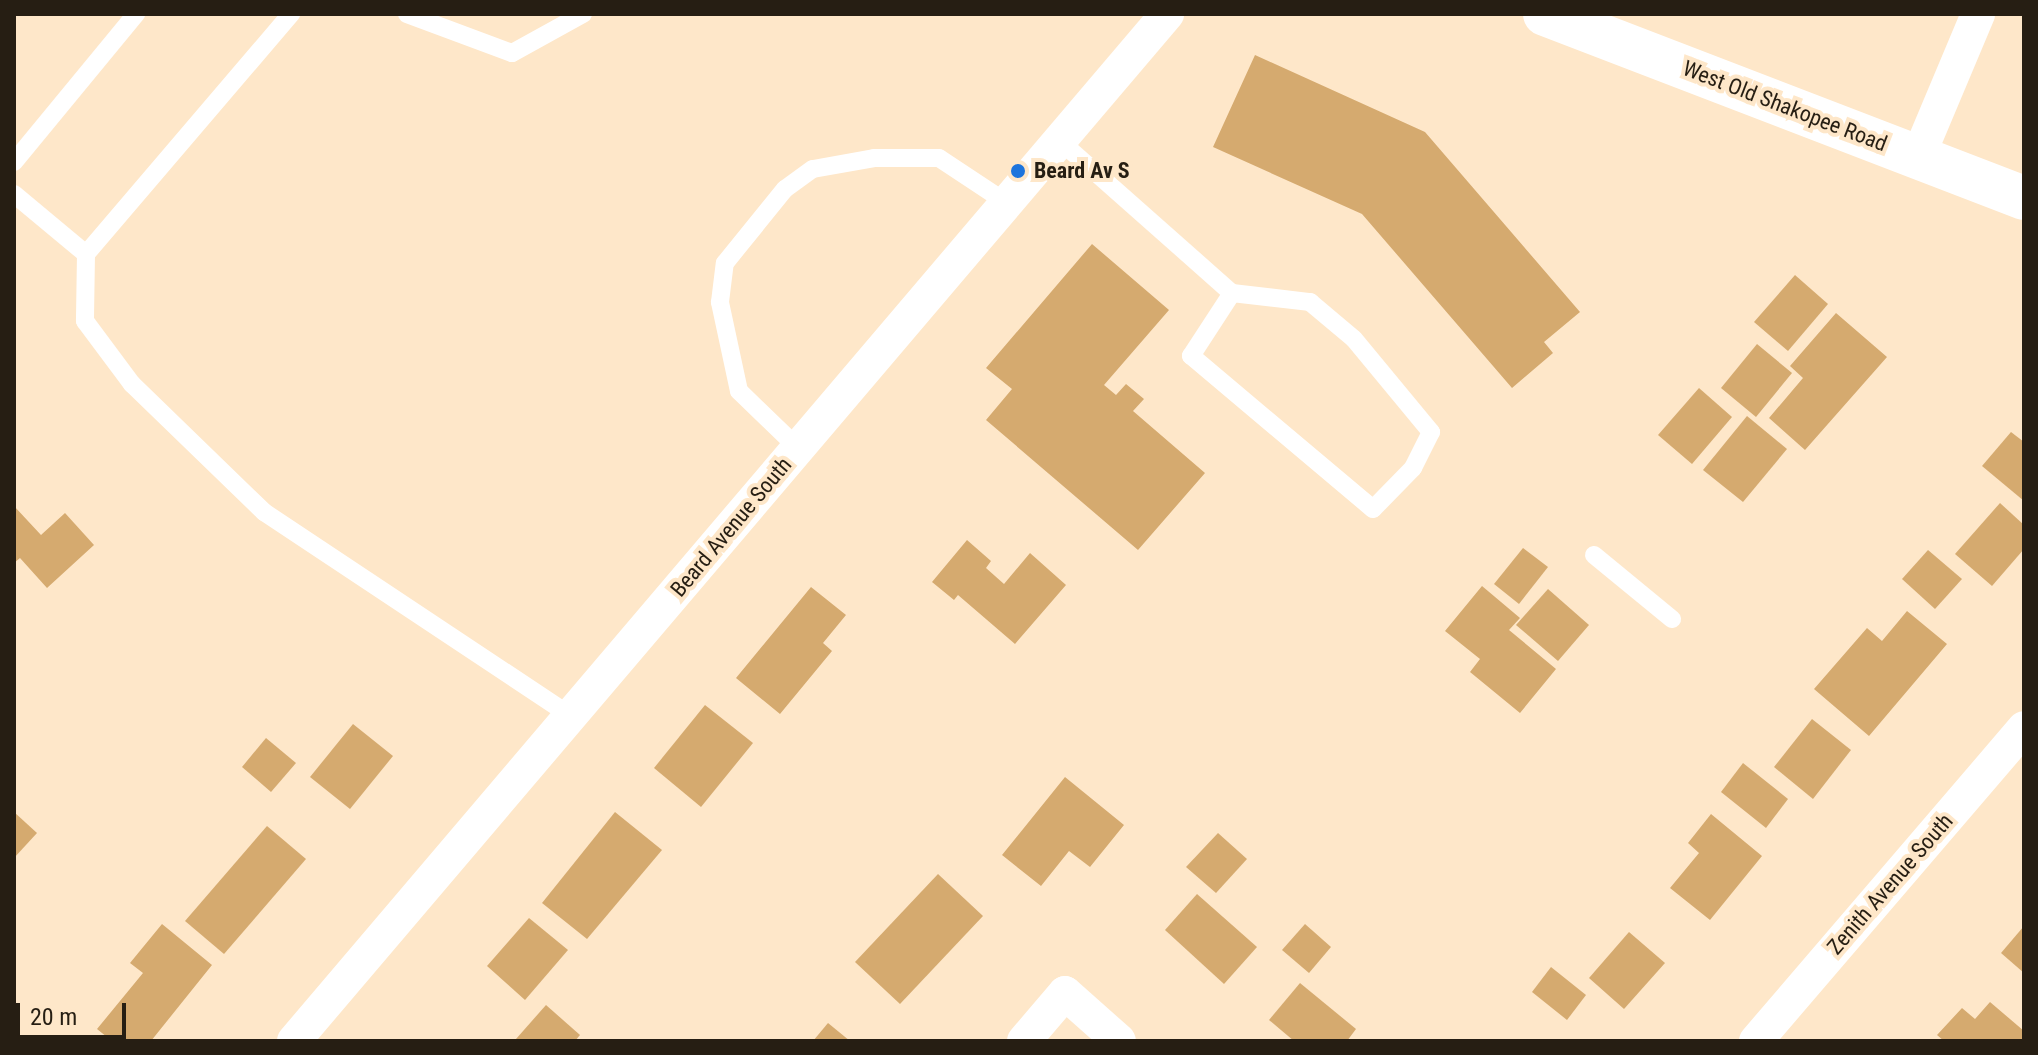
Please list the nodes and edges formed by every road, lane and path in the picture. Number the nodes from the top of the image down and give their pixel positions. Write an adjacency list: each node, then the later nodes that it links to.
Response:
1 (136, 14): 10 (lane)
2 (291, 14): 14 (lane)
3 (407, 14): 4 (lane)
4 (583, 14)
5 (1167, 14): 8 (street, Beard Avenue South)
6 (1545, 14): 9 (main road, West Old Shakopee Road)
7 (1978, 14): 9 (street)
8 (1060, 141): 13 (street, Beard Avenue South); 15 (lane)
9 (1918, 157): 12 (main road, West Old Shakopee Road)
10 (14, 162)
11 (14, 194): 14 (lane)
12 (2024, 198)
13 (1007, 203): 16 (street, Beard Avenue South); 16 (lane)
14 (86, 254): 19 (lane)
15 (1232, 293): 15 (lane)
16 (798, 448): 19 (street, Beard Avenue South)
17 (1594, 555): 18 (lane)
18 (1672, 619)
19 (571, 716): 21 (street, Beard Avenue South)
20 (2024, 728): 24 (street, Zenith Avenue South)
21 (294, 1041)
22 (1024, 1041): 23 (street)
23 (1119, 1041)
24 (1756, 1041)

